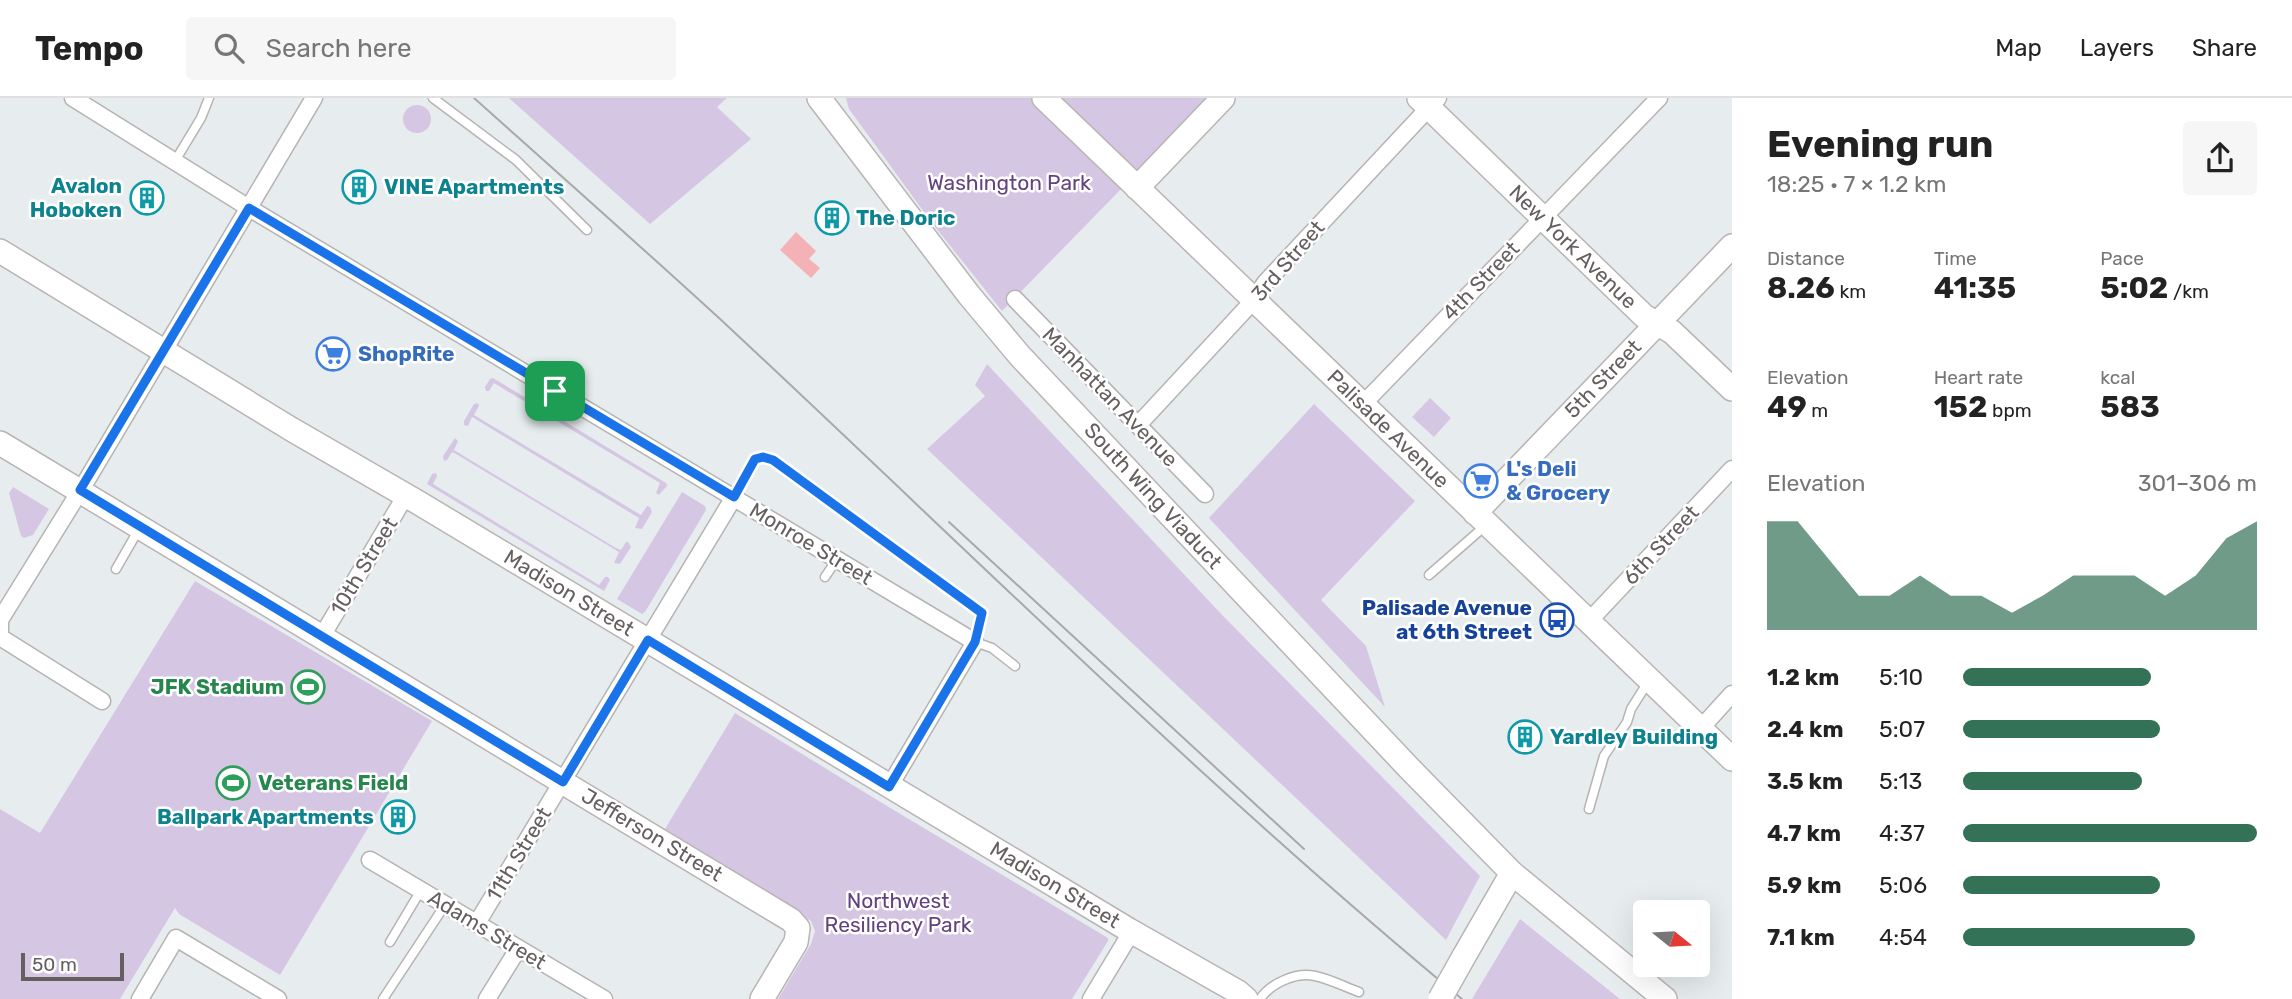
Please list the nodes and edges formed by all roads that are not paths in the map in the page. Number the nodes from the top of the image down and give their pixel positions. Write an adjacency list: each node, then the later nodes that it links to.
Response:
1 (73, 98): 10 (street, Monroe Street)
2 (209, 98): 10 (lane)
3 (314, 98): 12 (street)
4 (433, 98): 14 (lane)
5 (819, 98): 51 (street, South Wing Viaduct)
6 (1044, 98): 11 (street, Palisade Avenue)
7 (1223, 98): 11 (street)
8 (1659, 98): 13 (street, 4th Street)
9 (1429, 101): 13 (street, New York Avenue); 18 (street, 3rd Street)
10 (175, 162): 12 (street, Monroe Street)
11 (1137, 188): 18 (street, Palisade Avenue)
12 (249, 208): 20 (street); 29 (street, Monroe Street)
13 (1542, 218): 19 (street, New York Avenue); 22 (street, 4th Street)
14 (587, 230)
15 (1732, 246): 19 (street, 5th Street)
16 (0, 251): 20 (street, Madison Street)
17 (1015, 299): 23 (street, Manhattan Avenue)
18 (1254, 300): 22 (street, Palisade Avenue); 23 (street, 3rd Street)
19 (1657, 323): 21 (street, New York Avenue); 30 (street, 5th Street)
20 (164, 350): 26 (street); 28 (street, Madison Street)
21 (1732, 389)
22 (1363, 404): 30 (street, Palisade Avenue)
23 (1138, 425): 27 (street, Manhattan Avenue)
24 (0, 443): 26 (street, Jefferson Street)
25 (1732, 469): 36 (street, 6th Street)
26 (80, 490): 31 (street, Jefferson Street); 37 (street)
27 (1205, 494)
28 (406, 495): 38 (street, 10th Street); 39 (street, Madison Street)
29 (734, 497): 32 (street, Monroe Street); 39 (street, 11th Street); 40 (lane)
30 (1481, 518): 34 (lane); 36 (street, Palisade Avenue)
31 (140, 526): 33 (lane); 38 (street, Jefferson Street)
32 (837, 559): 35 (lane); 40 (street, Monroe Street)
33 (116, 569)
34 (1429, 575)
35 (825, 577)
36 (1590, 621): 42 (street, Palisade Avenue)
37 (0, 636): 44 (street)
38 (322, 636): 47 (street, Jefferson Street)
39 (648, 640): 47 (street, 11th Street); 48 (street, Madison Street)
40 (975, 642): 41 (lane); 48 (street)
41 (1015, 666)
42 (1650, 679): 45 (street, Palisade Avenue); 49 (lane)
43 (1732, 694): 45 (street)
44 (102, 701)
45 (1700, 728): 46 (street, Palisade Avenue)
46 (1732, 759)
47 (563, 782): 54 (street, 11th Street); 65 (street, Jefferson Street)
48 (889, 787): 55 (street, Madison Street)
49 (1589, 809)
50 (370, 860): 52 (street, Adams Street)
51 (1512, 873): 59 (street, South Wing Viaduct); 69 (street, bridge)
52 (421, 890): 53 (street, Adams Street); 56 (lane)
53 (445, 905): 54 (street, Adams Street); 62 (lane)
54 (477, 923): 57 (street, Adams Street)
55 (1132, 931): 66 (street); 67 (street, Madison Street)
56 (390, 942)
57 (518, 949): 63 (street); 64 (street, Adams Street)
58 (1359, 992): 68 (lane)
59 (1657, 992)
60 (140, 999): 61 (street)
61 (278, 999)
62 (383, 999)
63 (487, 999)
64 (604, 999)
65 (762, 999)
66 (1091, 999)
67 (1246, 999)
68 (1260, 999)
69 (1440, 999)

